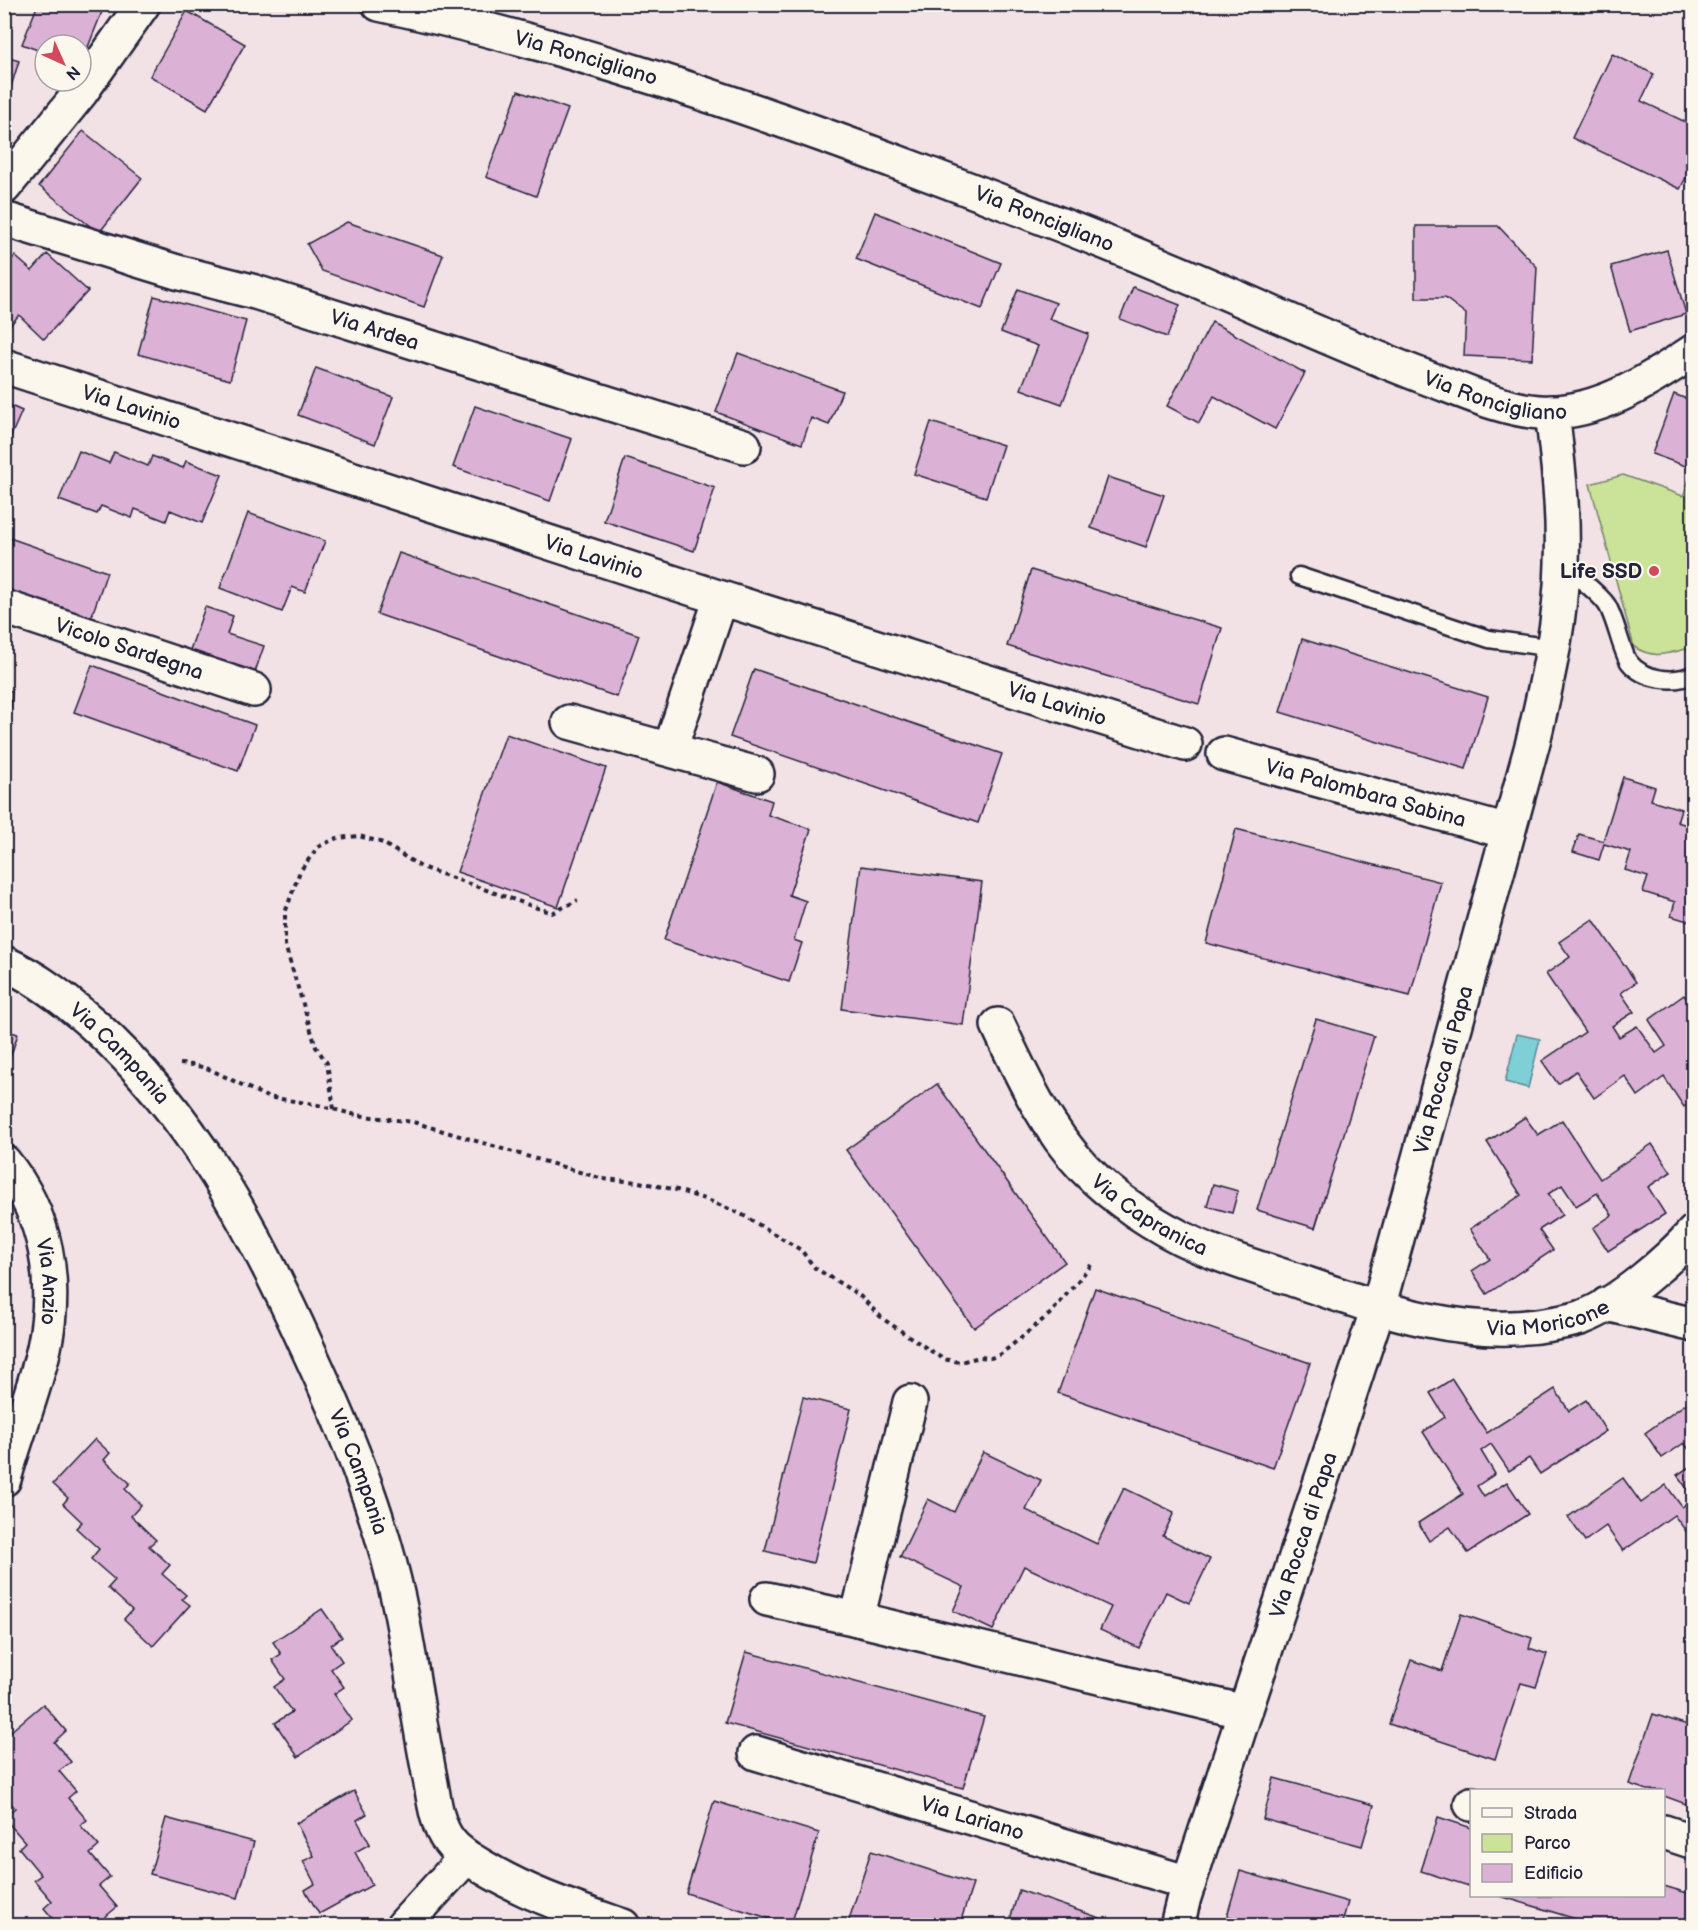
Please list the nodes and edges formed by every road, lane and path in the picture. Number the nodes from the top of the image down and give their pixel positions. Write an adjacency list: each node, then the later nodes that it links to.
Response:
1 (143, 4): 3 (street)
2 (379, 4): 7 (street, Via Roncigliano)
3 (4, 187)
4 (4, 219): 8 (street, Via Ardea)
5 (1693, 351): 7 (street, Via Roncigliano)
6 (4, 366): 11 (street, Via Lavinio)
7 (1552, 412): 9 (street, Via Rocca di Papa)
8 (744, 446)
9 (1562, 564): 13 (street, Via Rocca di Papa); 14 (lane)
10 (1299, 576): 13 (lane)
11 (721, 598): 17 (street, Via Lavinio); 18 (street)
12 (4, 607): 15 (street, Vicolo Sardegna)
13 (1553, 648): 21 (street, Via Rocca di Papa)
14 (1694, 674)
15 (254, 690)
16 (569, 722): 18 (street)
17 (1185, 744)
18 (670, 749): 20 (street)
19 (1224, 754): 21 (street, Via Palombara Sabina)
20 (757, 774)
21 (1508, 832): 33 (street, Via Rocca di Papa)
22 (578, 900): 28 (path)
23 (4, 940): 25 (street, Via Campania)
24 (4, 963): 25 (street, Via Campania)
25 (54, 992): 27 (street, Via Campania)
26 (998, 1025): 33 (street, Via Capranica)
27 (138, 1068): 28 (path); 43 (street, Via Campania)
28 (334, 1109): 31 (path)
29 (4, 1162): 36 (street, Via Anzio)
30 (1694, 1232): 32 (street, Via Moricone)
31 (1092, 1264)
32 (1607, 1304): 33 (street, Via Moricone); 34 (street)
33 (1378, 1308): 39 (street, Via Rocca di Papa)
34 (1694, 1325)
35 (910, 1402): 38 (street)
36 (4, 1479)
37 (767, 1599): 38 (street)
38 (857, 1619): 39 (street)
39 (1245, 1712): 44 (street, Via Rocca di Papa)
40 (756, 1753): 44 (street, Via Lariano)
41 (1665, 1832): 42 (street)
42 (1694, 1842)
43 (466, 1857): 45 (street); 46 (street, Via Campania)
44 (1189, 1883): 47 (street, Via Rocca di Papa)
45 (403, 1926)
46 (623, 1926)
47 (1177, 1926)

